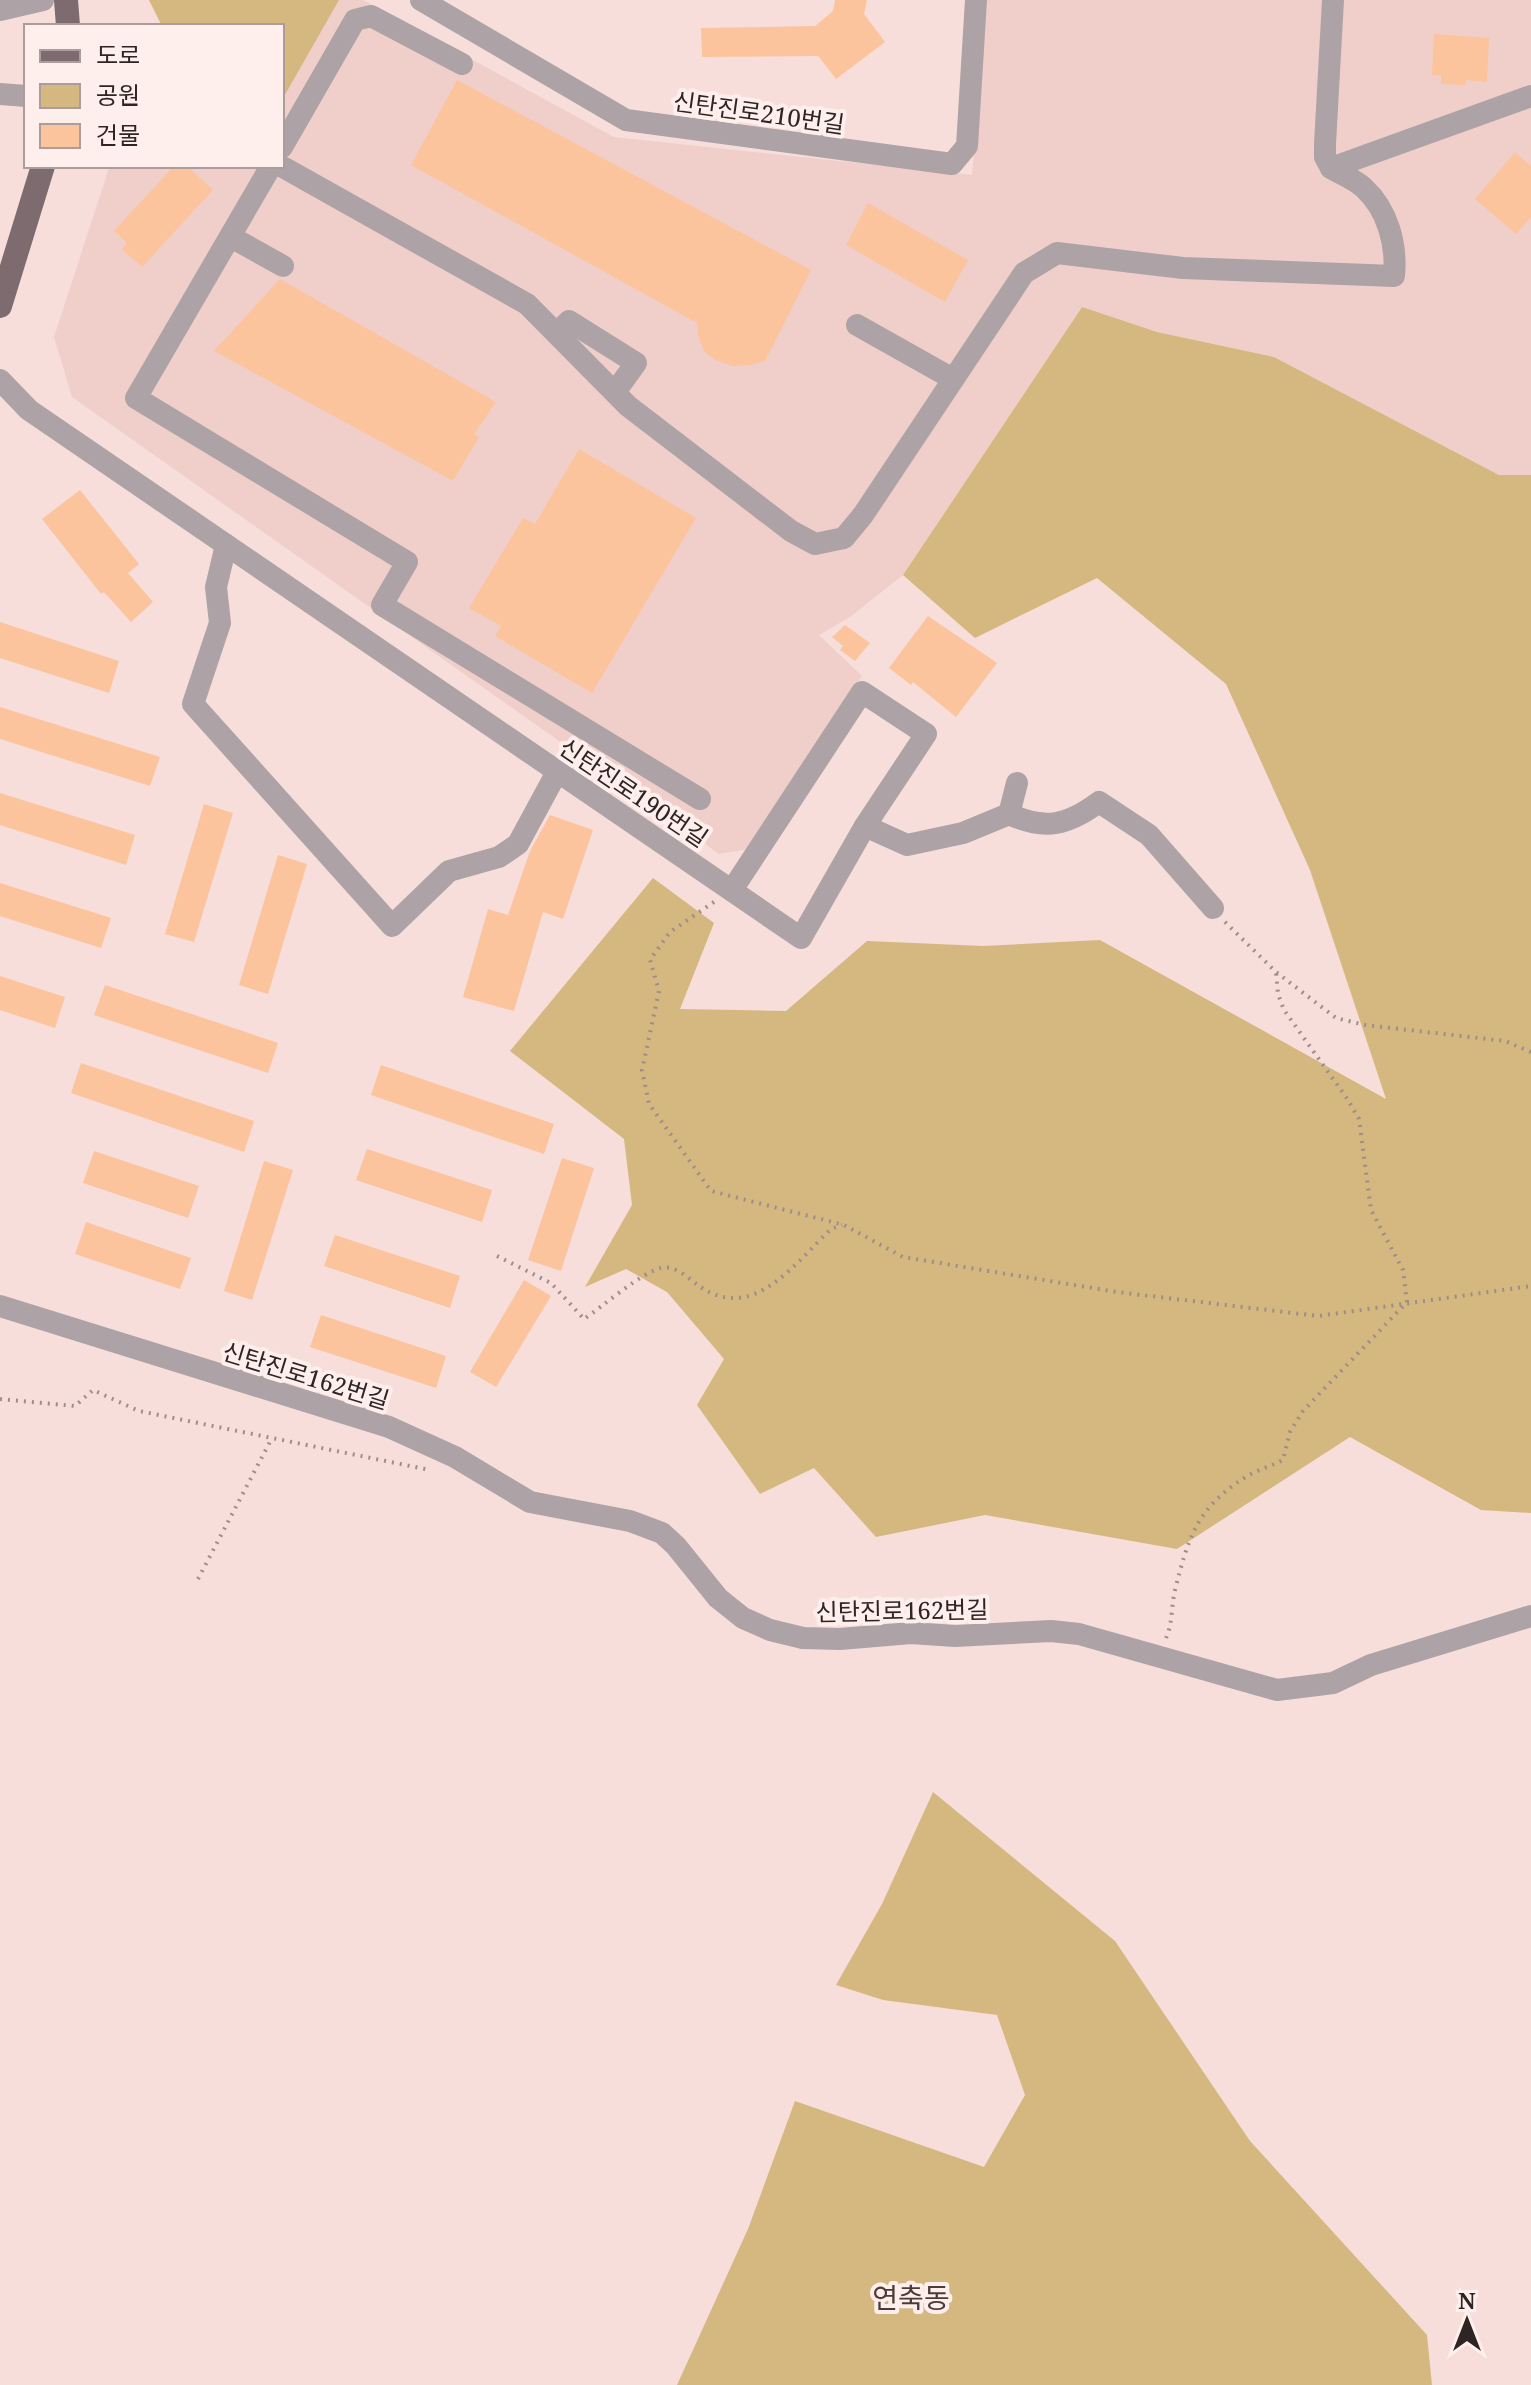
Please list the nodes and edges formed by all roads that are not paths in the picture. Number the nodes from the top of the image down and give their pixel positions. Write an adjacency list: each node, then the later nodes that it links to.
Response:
1 (43, 0): 6 (street)
2 (66, 0): 7 (main road)
3 (421, 0): 4 (street, 신탄진로210번길)
4 (976, 0)
5 (1333, 0): 16 (street)
6 (0, 10)
7 (68, 24)
8 (462, 64): 12 (street)
9 (0, 94): 10 (street)
10 (24, 96)
11 (1531, 96): 16 (street)
12 (284, 144)
13 (42, 168): 19 (main road)
14 (270, 168): 17 (street)
15 (284, 168): 21 (street)
16 (1331, 168): 22 (street)
17 (231, 237): 18 (street); 28 (street)
18 (283, 266)
19 (0, 306)
20 (857, 325): 22 (street)
21 (557, 333): 24 (street); 24 (street)
22 (953, 379): 24 (street)
23 (0, 380): 25 (street, 신탄진로190번길)
24 (615, 392)
25 (226, 545): 26 (street, 신탄진로190번길); 26 (street)
26 (557, 772): 31 (street, 신탄진로190번길)
27 (1017, 783): 29 (street)
28 (700, 799)
29 (1009, 814): 30 (street); 32 (street)
30 (865, 826): 31 (street, 신탄진로190번길); 31 (street)
31 (732, 890)
32 (1213, 908)
33 (0, 1306): 34 (street, 신탄진로162번길)
34 (1531, 1616)

